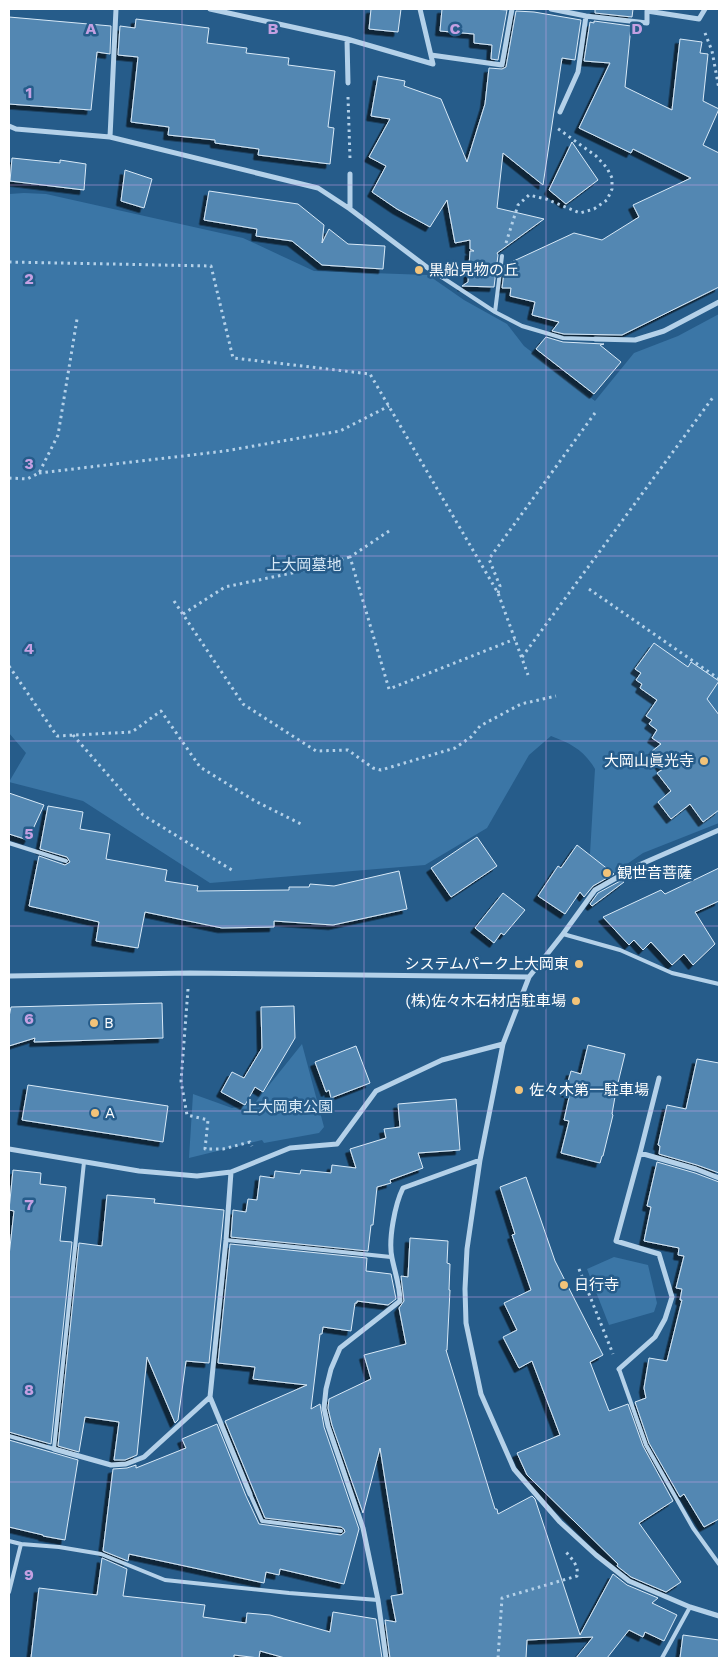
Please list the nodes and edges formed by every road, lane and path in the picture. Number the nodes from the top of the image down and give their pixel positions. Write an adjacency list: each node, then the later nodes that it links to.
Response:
1 (116, 9): 15 (street)
2 (210, 9): 9 (street)
3 (420, 9): 10 (street)
4 (512, 9): 10 (street)
5 (551, 9): 7 (street)
6 (705, 9): 8 (street)
7 (586, 16): 8 (street); 13 (street)
8 (699, 19): 12 (path)
9 (347, 39): 10 (street); 11 (street)
10 (431, 55)
11 (348, 83): 16 (path)
12 (719, 89)
13 (560, 112): 18 (path)
14 (9, 126): 15 (street)
15 (110, 136): 17 (street)
16 (350, 174): 17 (street)
17 (350, 209): 20 (street)
18 (502, 256): 22 (lane)
19 (9, 262): 26 (path)
20 (428, 268): 22 (lane)
21 (719, 302): 24 (street)
22 (495, 312): 24 (lane)
23 (77, 319): 28 (path)
24 (595, 339)
25 (714, 396): 37 (path)
26 (389, 406): 28 (path); 33 (path)
27 (595, 413): 33 (path)
28 (39, 473): 29 (path)
29 (9, 478)
30 (389, 531): 31 (path)
31 (350, 557): 35 (path); 36 (path)
32 (589, 589): 40 (path)
33 (498, 593): 36 (path)
34 (174, 601): 35 (path)
35 (183, 614): 41 (path)
36 (515, 638): 37 (path)
37 (522, 658): 39 (path)
38 (9, 666): 42 (path)
39 (528, 675)
40 (719, 679)
41 (556, 696)
42 (72, 735): 43 (path); 47 (path)
43 (303, 825)
44 (719, 830): 48 (street)
45 (9, 843): 46 (lane)
46 (66, 861)
47 (235, 872)
48 (564, 934): 51 (street); 52 (lane)
49 (190, 973): 50 (street); 51 (street); 55 (path)
50 (9, 976)
51 (529, 977): 53 (street)
52 (719, 984)
53 (503, 1044): 58 (street); 60 (street)
54 (659, 1078): 57 (street)
55 (250, 1142)
56 (9, 1149): 59 (street)
57 (640, 1152): 61 (street); 65 (street)
58 (480, 1160): 63 (street); 77 (street)
59 (84, 1162): 60 (street); 68 (lane)
60 (231, 1172): 62 (street)
61 (719, 1178)
62 (226, 1240): 63 (lane); 66 (street)
63 (391, 1257): 76 (street)
64 (578, 1269): 65 (path)
65 (619, 1369): 74 (lane)
66 (210, 1397): 68 (street); 69 (street)
67 (9, 1436): 68 (lane)
68 (54, 1449)
69 (250, 1494): 70 (lane)
70 (341, 1531)
71 (9, 1542): 72 (lane)
72 (21, 1544): 75 (lane); 76 (lane)
73 (562, 1548): 80 (path)
74 (719, 1564)
75 (9, 1592)
76 (378, 1600): 79 (street)
77 (690, 1607): 78 (street); 81 (lane)
78 (719, 1616)
79 (386, 1658)
80 (498, 1658)
81 (662, 1658)

